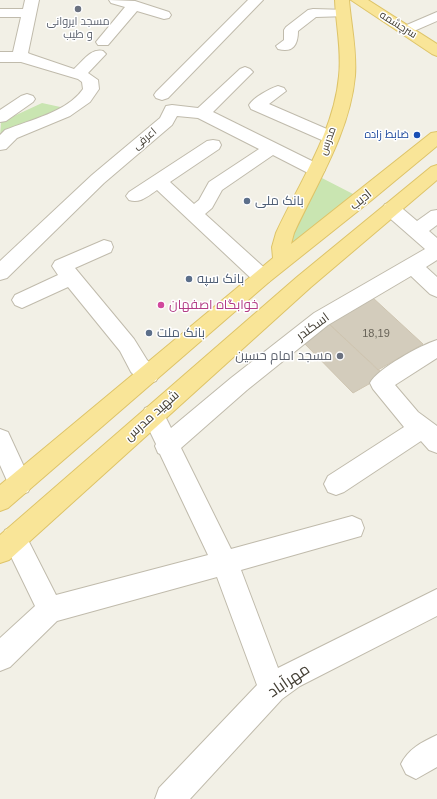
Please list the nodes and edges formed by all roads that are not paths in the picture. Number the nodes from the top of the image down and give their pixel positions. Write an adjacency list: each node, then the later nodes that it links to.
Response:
1 (116, 0): 5 (street)
2 (256, 0): 20 (street)
3 (316, 0): 9 (street)
4 (358, 0): 12 (main road, سرچشمه)
5 (135, 5): 10 (street); 18 (street)
6 (31, 6): 8 (street); 16 (street)
7 (342, 6): 9 (street, مدرس); 24 (main road, مدرس)
8 (0, 13)
9 (323, 13): 13 (street, مدرس)
10 (164, 15)
11 (437, 16): 12 (street)
12 (407, 30): 14 (main road, سرچشمه)
13 (283, 46)
14 (437, 51)
15 (0, 57): 16 (street)
16 (23, 57): 18 (street)
17 (245, 72): 22 (street)
18 (81, 75): 26 (street)
19 (278, 91): 24 (street)
20 (162, 95)
21 (26, 99): 23 (street)
22 (202, 113): 28 (street, اعرفی); 41 (street, اعرفی)
23 (0, 118)
24 (330, 137): 29 (main road, مدرس)
25 (437, 137): 39 (main road, ادیب)
26 (0, 145)
27 (213, 145): 31 (street)
28 (272, 148): 29 (street, اعرفی); 34 (street)
29 (316, 170): 39 (main road, مدرس)
30 (437, 170): 33 (main road, ادیب)
31 (158, 181): 32 (street); 34 (street)
32 (135, 196)
33 (391, 209): 36 (street, اسکندر); 44 (main road, ادیب)
34 (192, 214): 43 (street)
35 (437, 216): 36 (street)
36 (416, 231): 38 (street, اسکندر)
37 (104, 247): 42 (street)
38 (437, 250): 40 (street, اسکندر)
39 (283, 261): 43 (main road); 44 (main road)
40 (412, 265): 45 (street); 52 (street, اسکندر)
41 (0, 273)
42 (71, 277): 46 (street); 48 (street)
43 (262, 277): 48 (main road)
44 (304, 282): 49 (main road, شهید مدرس)
45 (437, 288)
46 (22, 300)
47 (437, 348): 50 (street)
48 (148, 375): 53 (main road)
49 (153, 415): 52 (street); 57 (main road, شهید مدرس)
50 (430, 436): 54 (street)
51 (0, 439): 53 (street)
52 (166, 446): 58 (street)
53 (20, 484): 55 (main road)
54 (336, 484)
55 (0, 500)
56 (352, 528): 58 (street)
57 (7, 545): 60 (street)
58 (225, 563): 60 (street); 62 (street)
59 (437, 602): 62 (street, مهرآباد)
60 (50, 610): 61 (street)
61 (0, 657)
62 (272, 689): 63 (street, مهرآباد)
63 (170, 799)

